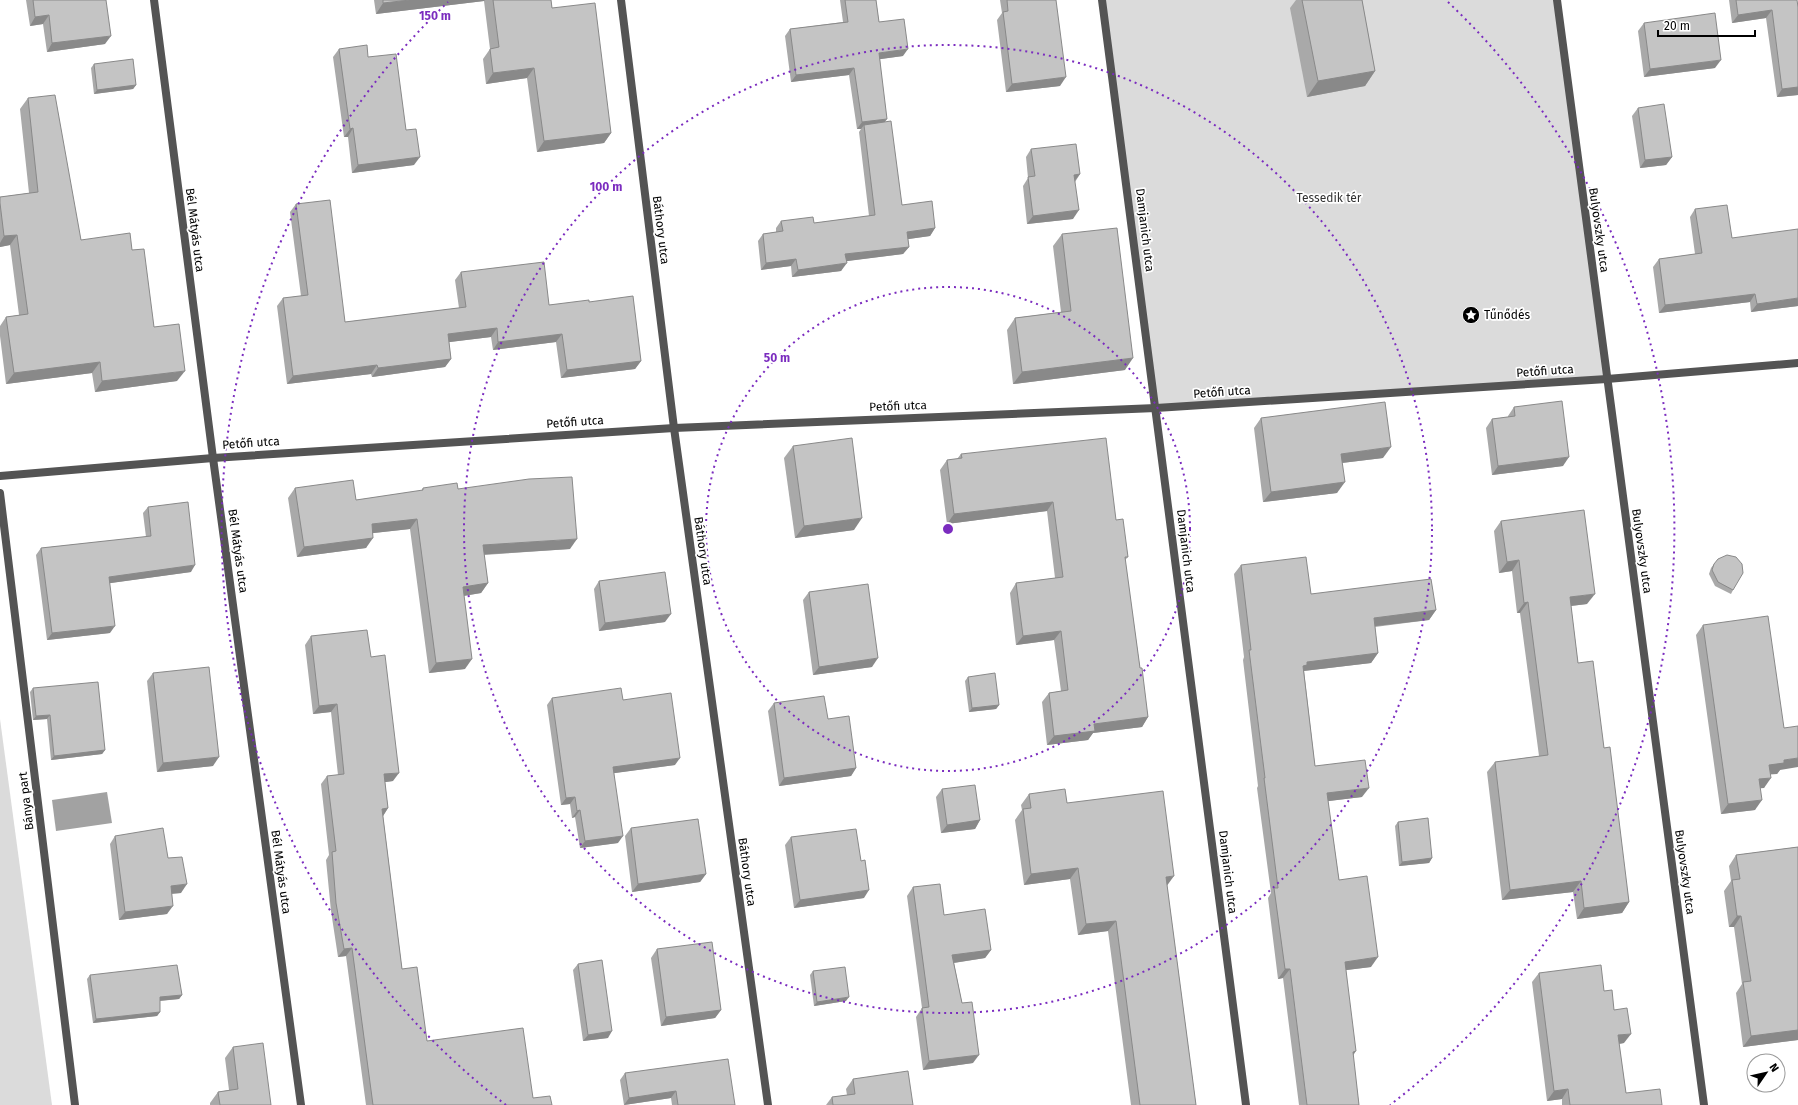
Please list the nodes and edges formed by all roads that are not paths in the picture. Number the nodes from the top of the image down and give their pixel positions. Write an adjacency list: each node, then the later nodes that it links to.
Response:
1 (154, 0): 9 (street, Bél Mátyás utca)
2 (621, 0): 8 (street, Báthory utca)
3 (1102, 0): 7 (street, Damjanich utca)
4 (1557, 0): 6 (street, Bulyovszky utca)
5 (1798, 363): 6 (street, Petőfi utca)
6 (1607, 379): 7 (street, Petőfi utca); 16 (street, Bulyovszky utca)
7 (1156, 408): 8 (street, Petőfi utca); 15 (street, Damjanich utca)
8 (674, 428): 9 (street, Petőfi utca); 14 (street, Báthory utca)
9 (213, 458): 10 (street, Petőfi utca); 13 (street, Bél Mátyás utca)
10 (0, 476)
11 (0, 493): 12 (street, Bánya part)
12 (75, 1105)
13 (301, 1105)
14 (768, 1105)
15 (1246, 1105)
16 (1704, 1105)

